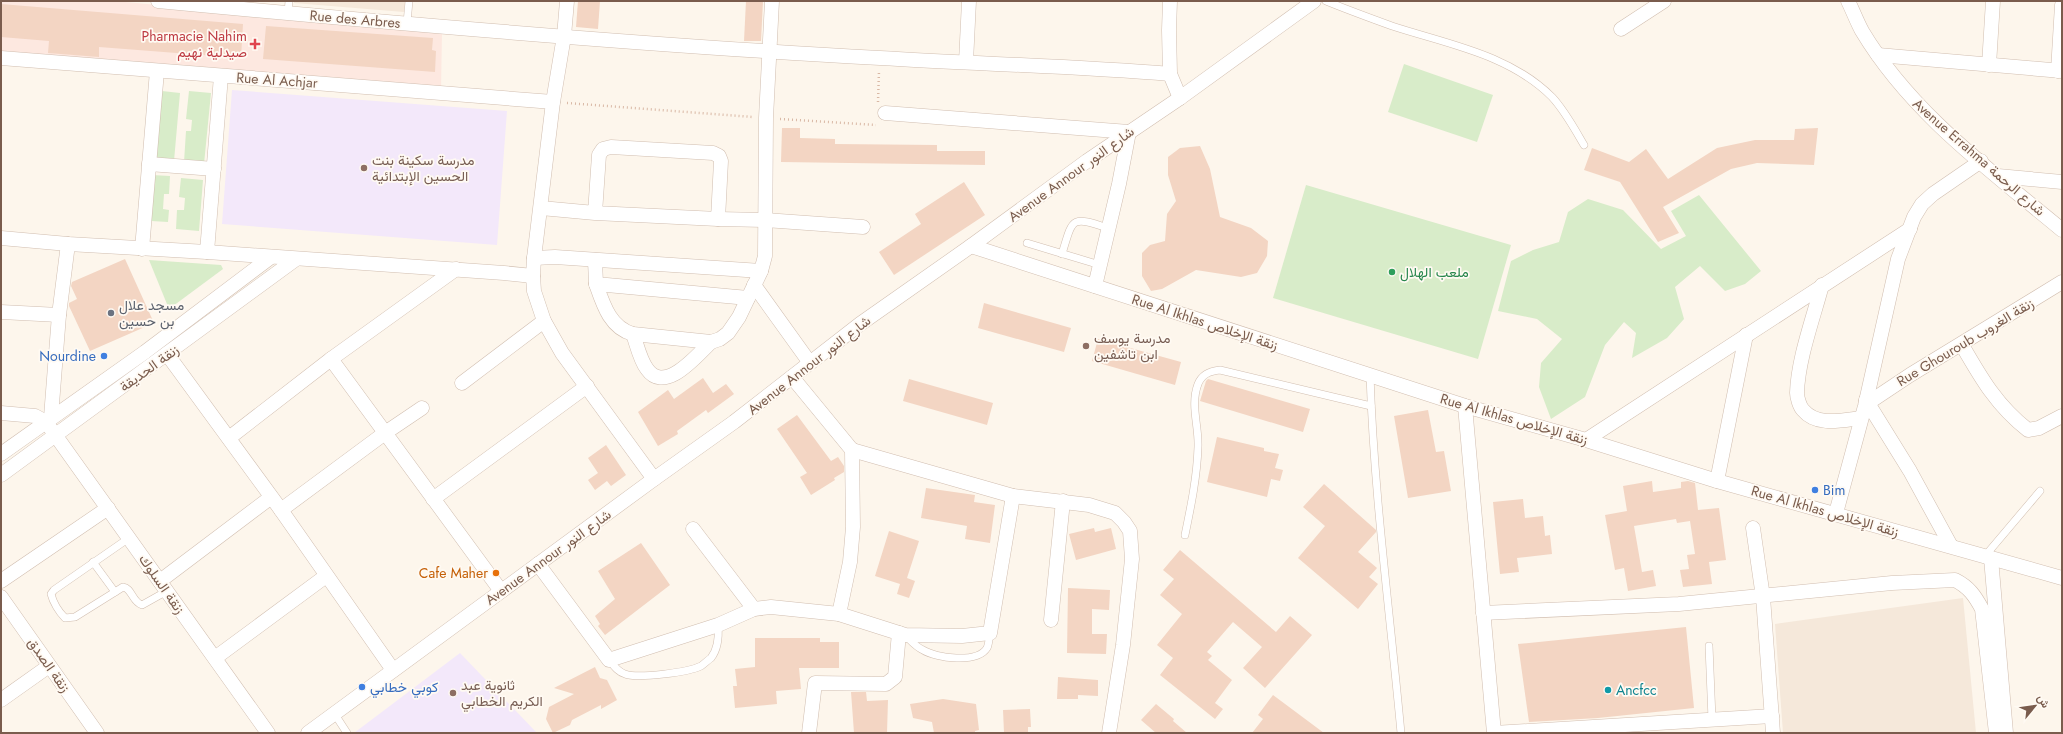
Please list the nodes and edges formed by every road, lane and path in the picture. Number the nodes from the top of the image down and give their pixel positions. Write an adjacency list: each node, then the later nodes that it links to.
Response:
1 (158, 1): 13 (street, Rue des Arbres)
2 (409, 1): 14 (lane)
3 (567, 1): 16 (street)
4 (772, 1): 17 (street)
5 (969, 1): 21 (street)
6 (1170, 1): 25 (street)
7 (1314, 1): 27 (street, Avenue Annour شارع النور)
8 (1326, 1): 32 (lane)
9 (1664, 1): 15 (street)
10 (1848, 1): 18 (street, Avenue Errahma شارع الرحمة)
11 (1993, 1): 22 (street)
12 (2062, 5): 24 (street)
13 (289, 7): 14 (street, Rue des Arbres)
14 (407, 23): 16 (street, Rue des Arbres)
15 (1621, 29)
16 (557, 36): 17 (street, Rue des Arbres); 28 (street)
17 (768, 50): 20 (street, Rue des Arbres); 30 (street)
18 (1878, 55): 22 (street); 33 (street, Avenue Errahma شارع الرحمة)
19 (1, 58): 23 (street, Rue Al Achjar)
20 (880, 58): 21 (street, Rue des Arbres); 29 (path)
21 (966, 62): 25 (street, Rue des Arbres)
22 (1988, 65): 24 (street)
23 (157, 71): 26 (street, Rue Al Achjar); 34 (street)
24 (2060, 71)
25 (1170, 74): 27 (street)
26 (222, 76): 28 (street, Rue Al Achjar); 35 (street)
27 (1180, 98): 31 (street, Avenue Annour شارع النور)
28 (553, 102): 30 (path); 38 (street)
29 (880, 112): 30 (path); 31 (street)
30 (766, 118): 41 (street)
31 (1129, 132): 43 (street); 49 (street, Avenue Annour شارع النور)
32 (1584, 145)
33 (1981, 162): 36 (street, Avenue Errahma شارع الرحمة); 44 (street)
34 (149, 164): 35 (street); 50 (street)
35 (214, 169): 51 (street)
36 (1998, 176): 37 (street); 45 (street, Avenue Errahma شارع الرحمة)
37 (2062, 182)
38 (541, 208): 39 (street); 54 (street)
39 (595, 213): 40 (street); 40 (street)
40 (718, 219): 41 (street)
41 (765, 220): 42 (street); 59 (street)
42 (863, 228)
43 (1108, 228): 52 (lane); 57 (street)
44 (1910, 229): 64 (street); 81 (street)
45 (2062, 230)
46 (1, 238): 48 (street)
47 (1027, 243): 52 (lane)
48 (68, 244): 50 (street); 68 (street)
49 (971, 246): 65 (street, Rue Al Ikhlas زنقة الإخلاص); 76 (street, Avenue Annour شارع النور)
50 (142, 249): 51 (street)
51 (207, 252): 53 (street)
52 (1062, 254): 57 (lane)
53 (271, 257): 55 (street); 88 (street, زنقة الحديقة)
54 (534, 258): 56 (street); 60 (street)
55 (296, 259): 58 (street); 74 (street, زنقة الحديقة)
56 (595, 260): 59 (street); 62 (street)
57 (1100, 265): 65 (street)
58 (456, 269): 60 (street); 75 (street)
59 (761, 271): 63 (street)
60 (532, 276): 69 (street)
61 (2062, 282): 73 (street, Rue Ghouroub زنقة الغروب)
62 (596, 284): 66 (street); 70 (street)
63 (754, 285): 66 (street); 76 (street)
64 (1822, 285): 71 (street); 87 (street)
65 (1095, 286): 77 (street, Rue Al Ikhlas زنقة الإخلاص)
66 (748, 298): 72 (street)
67 (1, 312): 68 (street)
68 (59, 315): 88 (street)
69 (544, 321): 79 (street); 80 (street)
70 (633, 334): 72 (street); 72 (street)
71 (1746, 335): 92 (street); 97 (street)
72 (712, 342)
73 (1962, 345): 81 (street, Rue Ghouroub زنقة الغروب); 86 (street)
74 (167, 354): 90 (street, زنقة الحديقة); 91 (street)
75 (331, 359): 89 (street); 91 (street)
76 (810, 363): 78 (street, Avenue Annour شارع النور)
77 (1370, 375): 82 (lane); 83 (street, Rue Al Ikhlas زنقة الإخلاص)
78 (792, 377): 93 (street); 96 (street, Avenue Annour شارع النور)
79 (462, 383)
80 (587, 386): 96 (street); 101 (street)
81 (1867, 402): 87 (street); 110 (street)
82 (1371, 406): 108 (lane); 144 (lane)
83 (1465, 406): 92 (street, Rue Al Ikhlas زنقة الإخلاص); 123 (street)
84 (422, 408): 89 (street)
85 (1, 413): 88 (street)
86 (2062, 416)
87 (1861, 418): 105 (street)
88 (49, 420): 90 (street, زنقة السلوك); 94 (street, زنقة الحديقة)
89 (385, 433): 101 (street); 104 (street)
90 (55, 436): 95 (street, زنقة الحديقة); 103 (street, زنقة السلوك)
91 (229, 438): 100 (street)
92 (1586, 440): 97 (street, Rue Al Ikhlas زنقة الإخلاص)
93 (852, 450): 99 (street); 124 (street)
94 (1, 454)
95 (1, 475)
96 (654, 479): 113 (street, Avenue Annour شارع النور)
97 (1718, 481): 105 (street, Rue Al Ikhlas زنقة الإخلاص)
98 (2040, 491): 111 (lane)
99 (1012, 496): 102 (street); 127 (street)
100 (270, 498): 104 (street); 117 (street)
101 (433, 499): 118 (street)
102 (1063, 501): 125 (street); 143 (street)
103 (108, 508): 109 (street, زنقة السلوك); 116 (street)
104 (281, 510): 115 (street)
105 (1836, 513): 110 (street, Rue Al Ikhlas زنقة الإخلاص)
106 (1753, 528): 121 (street)
107 (693, 529): 122 (street)
108 (1185, 535)
109 (129, 538): 112 (lane); 117 (street, زنقة السلوك)
110 (1951, 546): 111 (street, Rue Al Ikhlas زنقة الإخلاص)
111 (1988, 557): 114 (street, Rue Al Ikhlas زنقة الإخلاص); 148 (street)
112 (93, 562): 119 (lane); 119 (lane)
113 (538, 564): 118 (street, Avenue Annour شارع النور); 131 (street)
114 (2058, 573)
115 (326, 576): 130 (street); 133 (street)
116 (1, 581)
117 (164, 586): 119 (lane); 130 (street, زنقة السلوك)
118 (501, 591): 133 (street, Avenue Annour شارع النور)
119 (115, 592)
120 (1, 597): 132 (street, زنقة الصدق)
121 (1763, 597): 123 (street); 136 (street); 147 (street)
122 (754, 609): 124 (street); 126 (street)
123 (1483, 613): 145 (street)
124 (839, 614): 128 (street)
125 (1050, 620)
126 (718, 625): 131 (street); 131 (lane)
127 (990, 633): 128 (street); 128 (lane)
128 (902, 634): 142 (street)
129 (1709, 646): 137 (lane)
130 (215, 658): 139 (street, زنقة السلوك)
131 (609, 660)
132 (49, 666): 134 (street); 138 (street, زنقة الصدق)
133 (393, 670): 135 (street, Avenue Annour شارع النور)
134 (1, 700)
135 (334, 714): 140 (street, Avenue Annour شارع النور); 141 (lane)
136 (1772, 716): 137 (street); 146 (street)
137 (1712, 719): 145 (street)
138 (97, 733)
139 (268, 733)
140 (308, 733)
141 (348, 733)
142 (809, 733)
143 (1109, 733)
144 (1401, 733)
145 (1494, 733)
146 (1773, 733)
147 (1996, 733)
148 (2006, 733)

